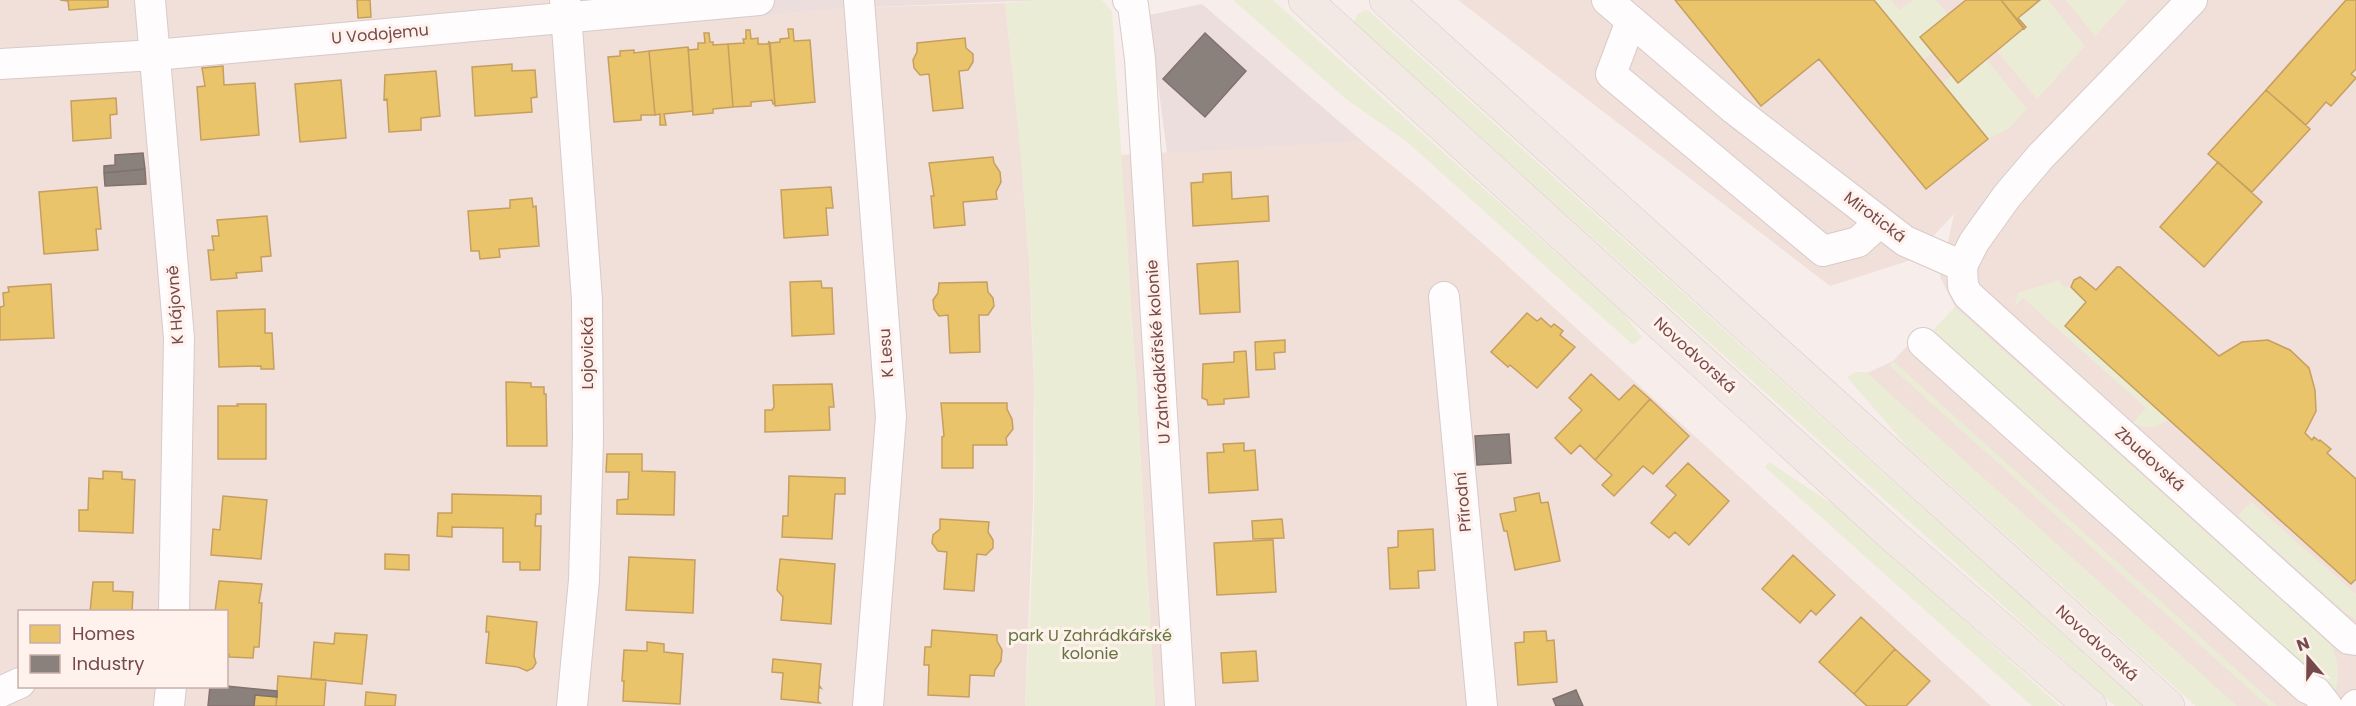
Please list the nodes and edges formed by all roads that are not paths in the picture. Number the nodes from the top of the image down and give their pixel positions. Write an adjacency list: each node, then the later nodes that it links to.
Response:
1 (150, 0): 12 (street, K Hájovně)
2 (759, 0): 8 (street, U Vodojemu)
3 (859, 0): 25 (street, K Lesu)
4 (1128, 0): 26 (street, U Zahrádkářské kolonie)
5 (1386, 0): 29 (main road, Novodvorská)
6 (1607, 0): 11 (street, Mirotická)
7 (2192, 0): 15 (street)
8 (700, 2): 10 (street, U Vodojemu)
9 (1321, 5): 28 (main road, Novodvorská)
10 (566, 8): 12 (street, U Vodojemu); 24 (street, Lojovická)
11 (1631, 21): 14 (street, Mirotická); 14 (street)
12 (155, 55): 13 (street, U Vodojemu); 18 (street, K Hájovně)
13 (0, 64)
14 (1880, 222): 15 (street, Mirotická)
15 (1962, 266): 19 (street, Zbudovská)
16 (1444, 297): 27 (street, Přírodní)
17 (1923, 344): 30 (street)
18 (174, 610)
19 (2356, 640)
20 (18, 684): 22 (street)
21 (171, 688): 23 (street)
22 (0, 692)
23 (169, 706)
24 (572, 706)
25 (868, 706)
26 (1180, 706)
27 (1482, 706)
28 (2090, 706)
29 (2168, 706)
30 (2327, 706)

